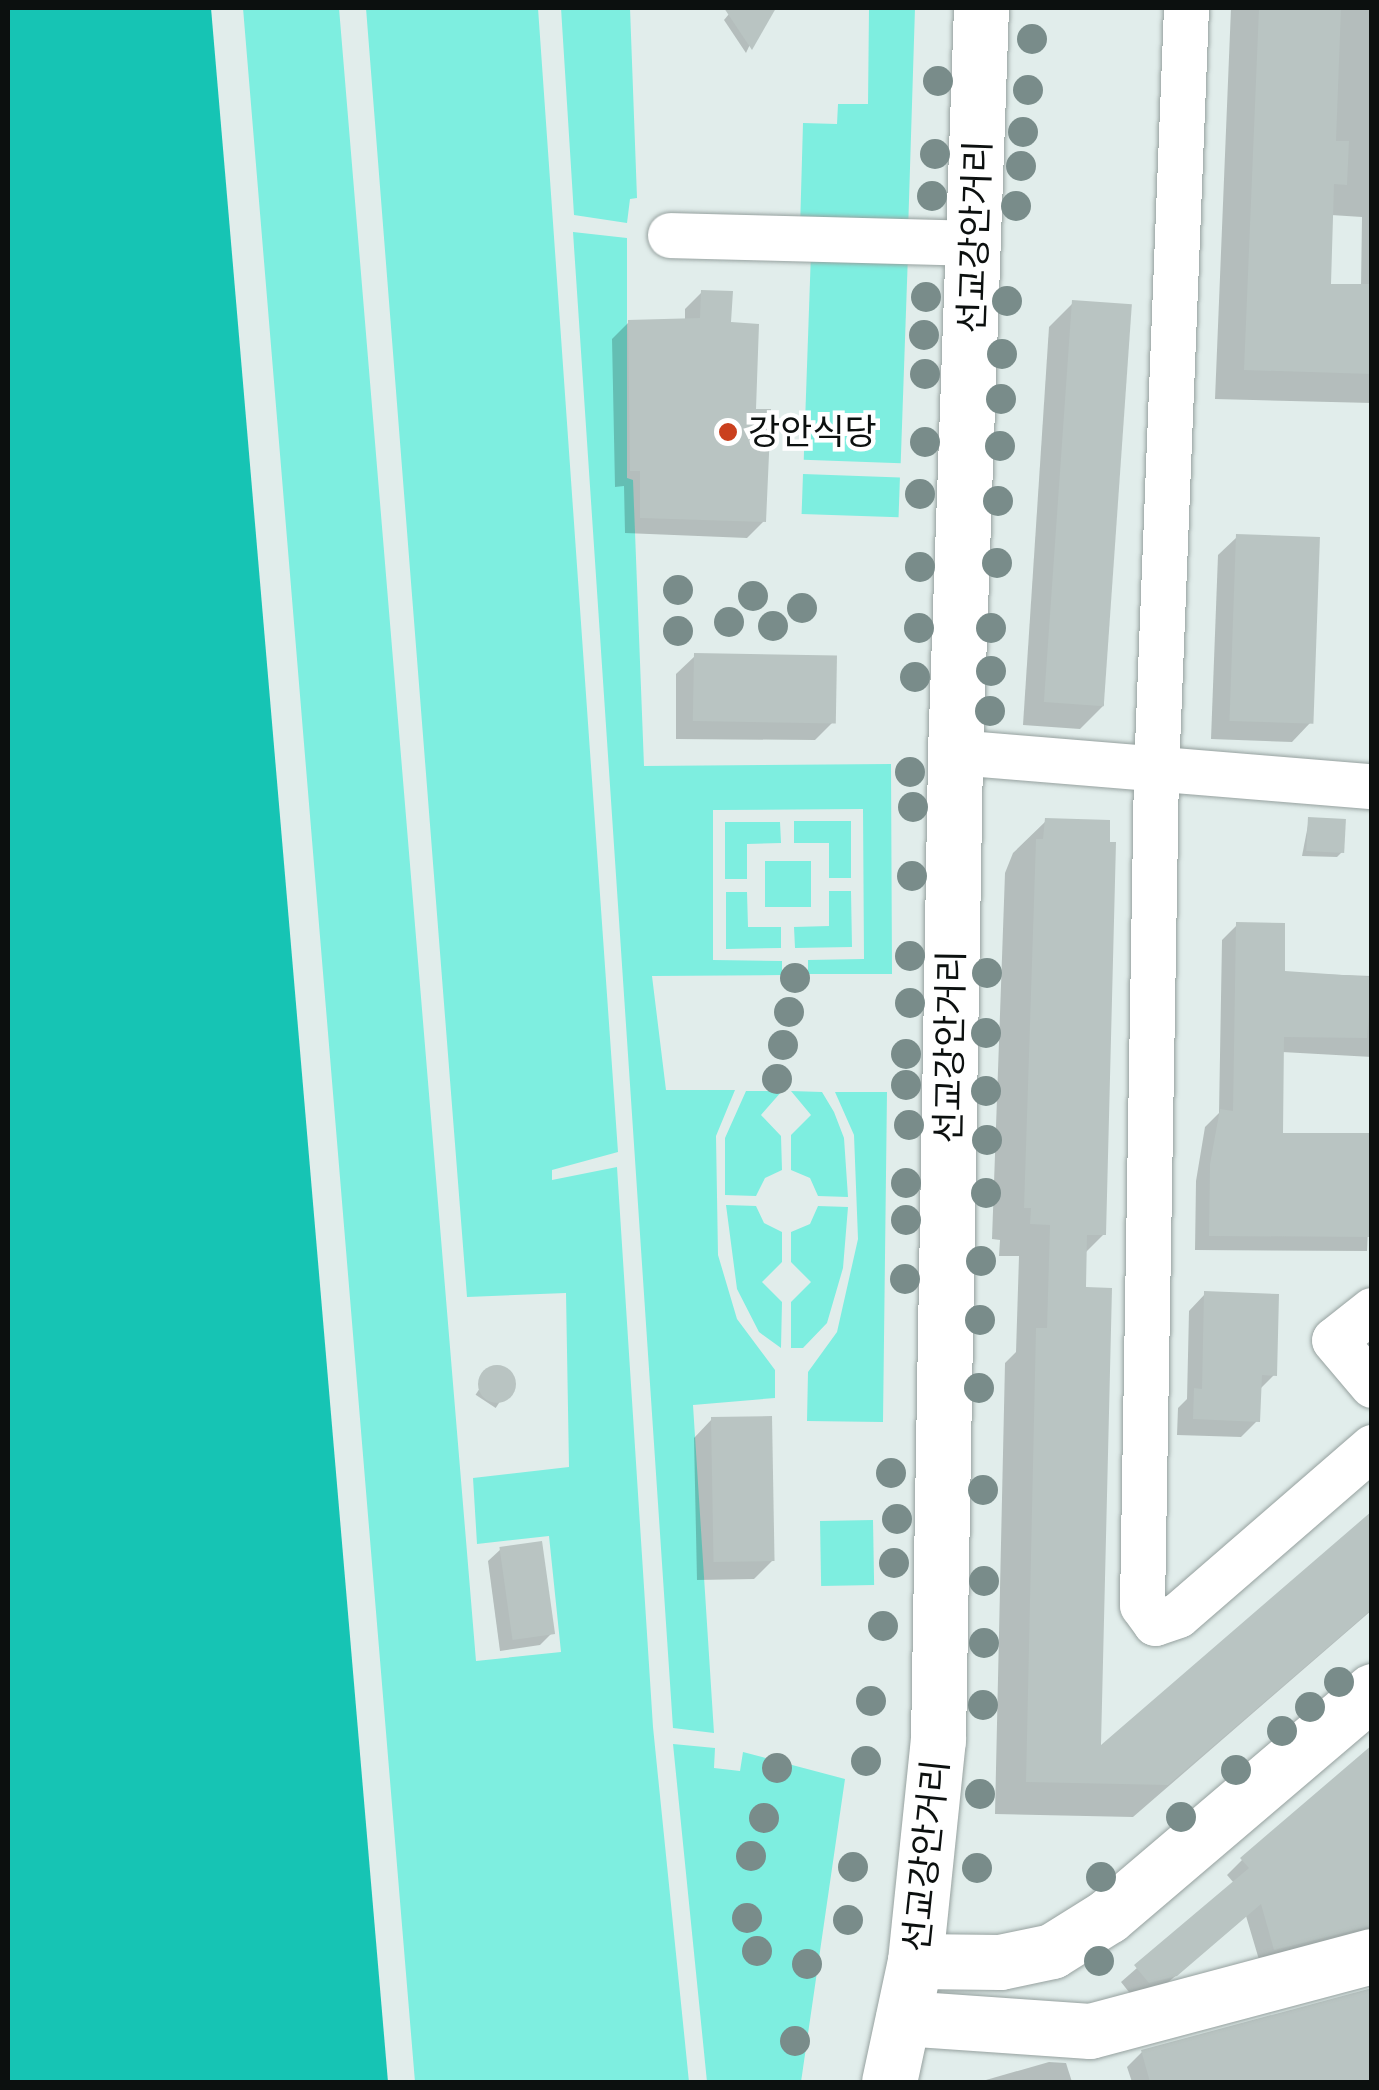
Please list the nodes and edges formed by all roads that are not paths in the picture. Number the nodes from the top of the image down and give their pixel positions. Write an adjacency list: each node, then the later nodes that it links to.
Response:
1 (981, 8): 4 (main road, 선교강안거리)
2 (1186, 8): 6 (street)
3 (670, 235): 4 (street)
4 (976, 243): 5 (main road, 선교강안거리)
5 (955, 752): 6 (street); 13 (main road, 선교강안거리)
6 (1156, 770): 7 (street); 10 (street)
7 (1372, 786)
8 (1372, 1310): 9 (street)
9 (1372, 1385)
10 (1372, 1447)
11 (1372, 1691): 13 (main road)
12 (1372, 1956): 14 (main road)
13 (915, 1962): 14 (main road, 선교강안거리)
14 (903, 2018): 15 (main road, 선교강안거리)
15 (890, 2082)

